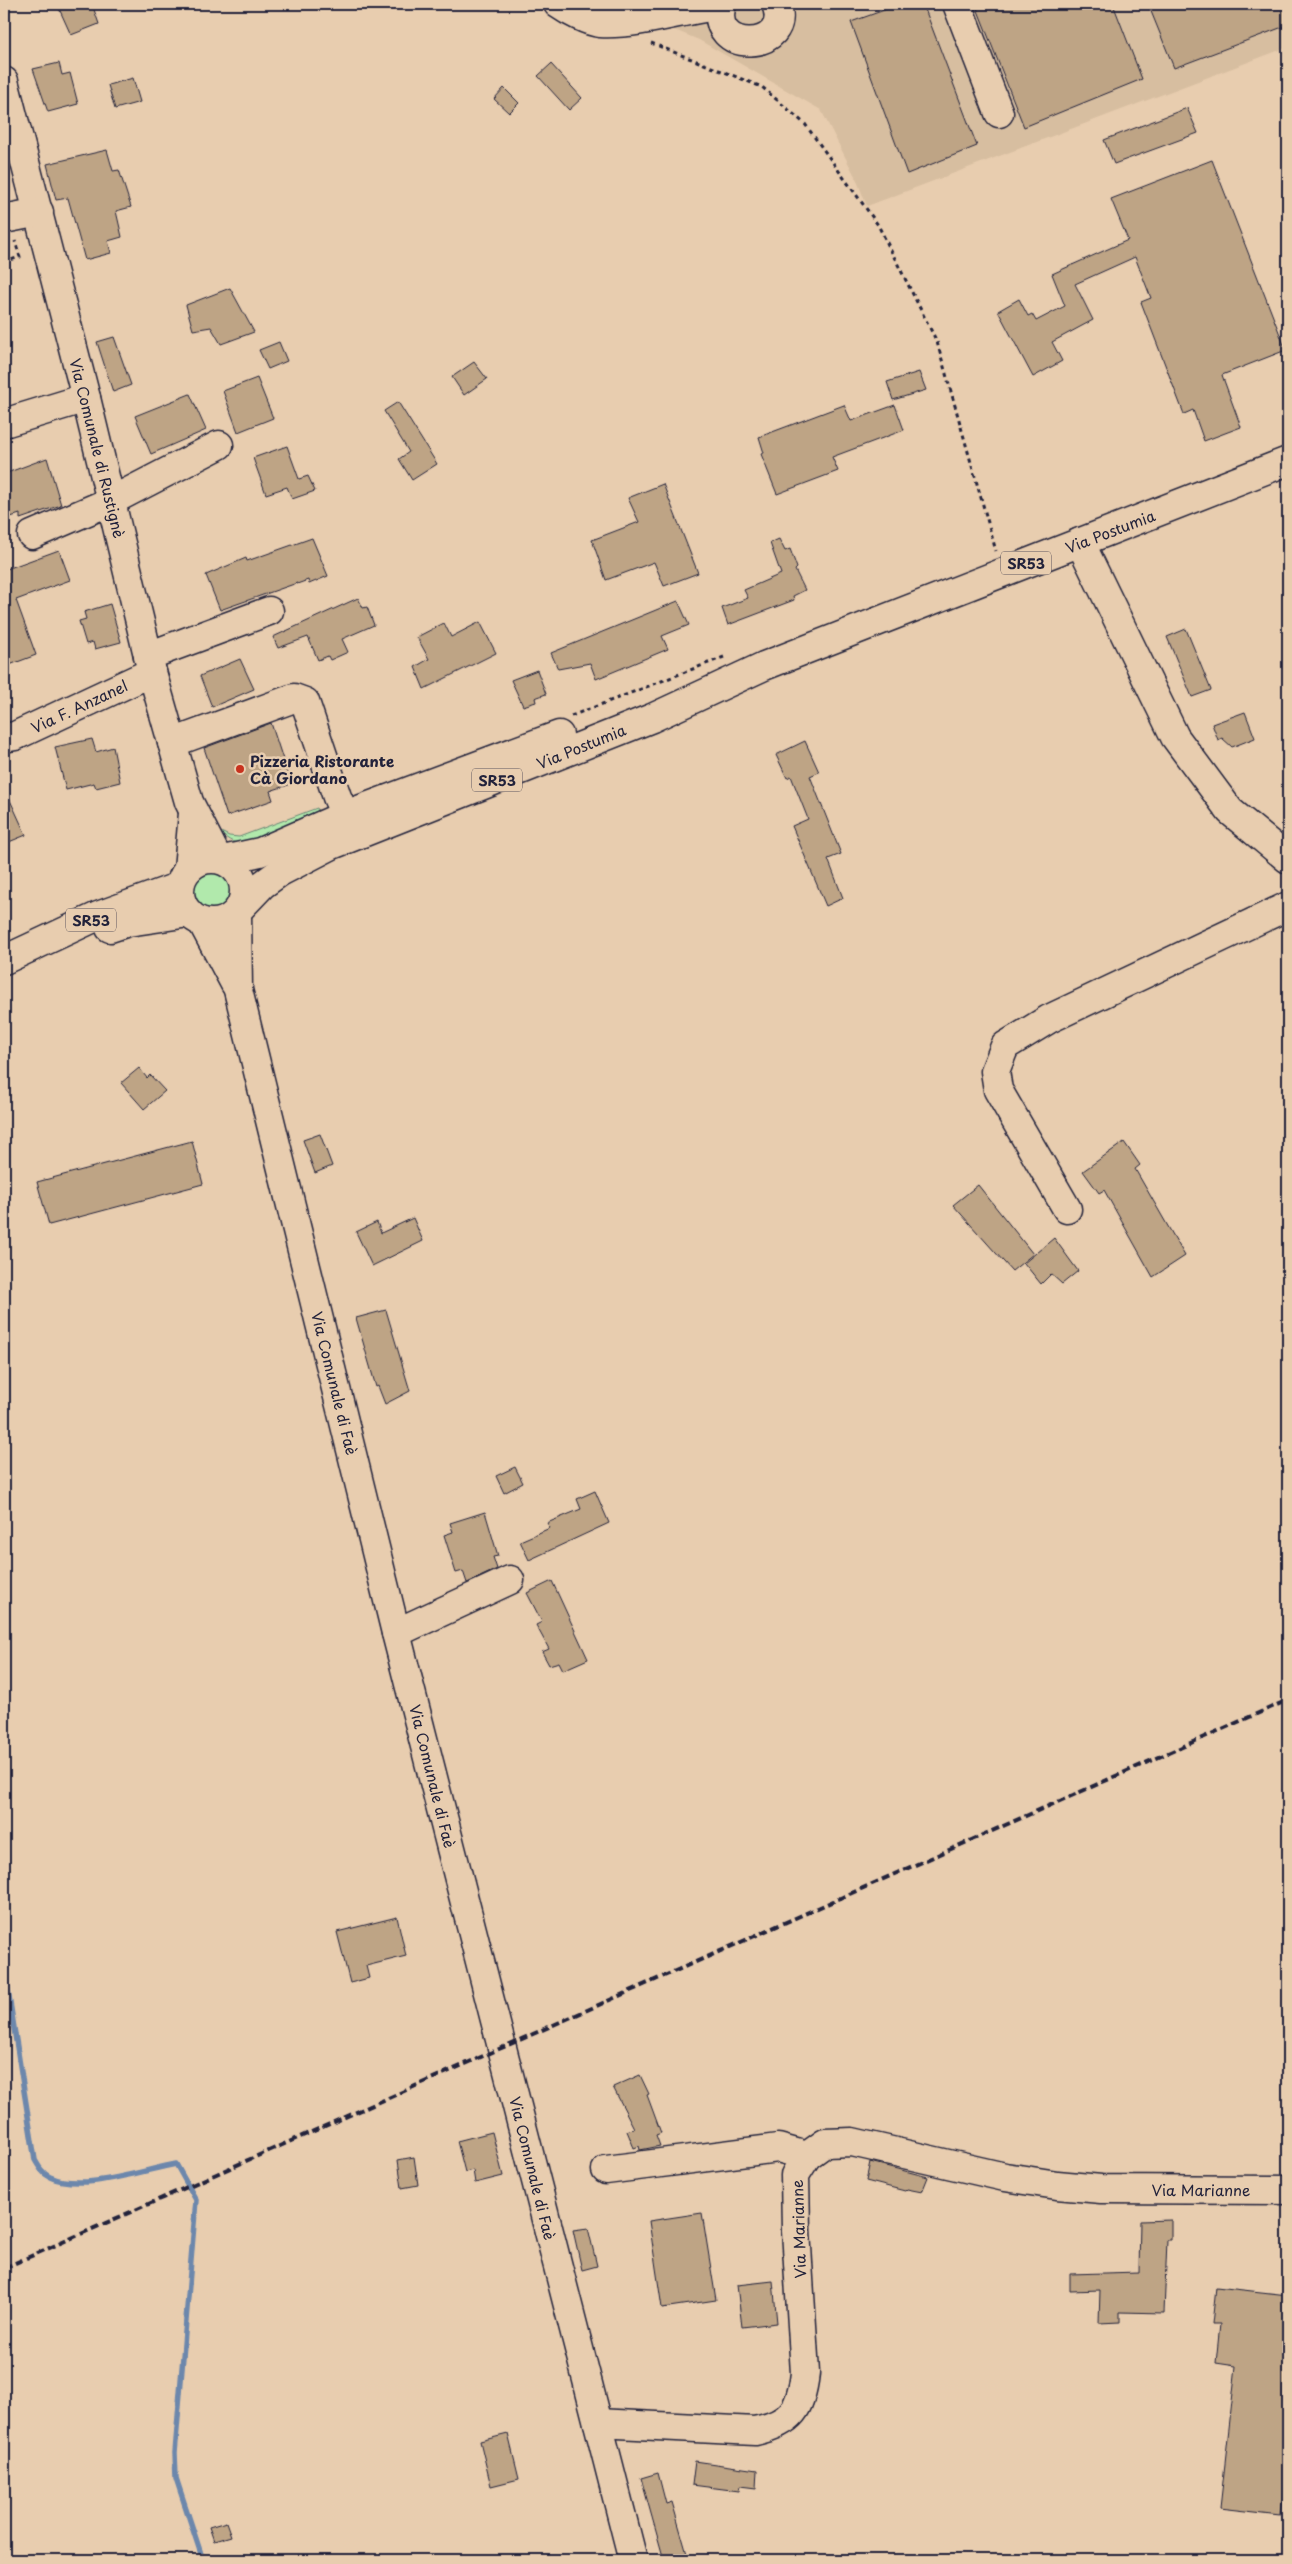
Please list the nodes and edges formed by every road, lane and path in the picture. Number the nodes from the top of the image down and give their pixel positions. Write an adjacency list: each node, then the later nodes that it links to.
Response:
1 (558, 4): 4 (street)
2 (776, 4): 4 (street)
3 (957, 4): 7 (street)
4 (722, 9)
5 (644, 40): 18 (path)
6 (4, 81): 8 (street, Via Comunale di Rustignè)
7 (999, 113)
8 (39, 212): 9 (street); 11 (street, Via Comunale di Rustignè)
9 (6, 219): 10 (path)
10 (4, 262)
11 (86, 398): 12 (street); 15 (street, Via Comunale di Rustignè)
12 (4, 423)
13 (219, 445): 15 (street)
14 (1288, 461): 17 (street, Via Postumia / SR53)
15 (111, 501): 16 (street); 21 (street, Via Comunale di Rustignè)
16 (32, 535)
17 (1080, 542): 22 (street, Via Postumia / SR53); 29 (street)
18 (998, 558)
19 (269, 611): 21 (street, Via F. Anzanel)
20 (729, 655): 23 (path)
21 (150, 664): 24 (street, Via F. Anzanel); 25 (street, Via Comunale di Rustignè)
22 (764, 666): 27 (street, Via Postumia / SR53); 32 (street, Via Postumia / SR53)
23 (569, 717)
24 (4, 736)
25 (172, 744): 26 (street, Via Comunale di Rustignè); 27 (street)
26 (193, 813): 28 (street, Via Comunale di Rustignè); 30 (street, Via Comunale di Rustignè)
27 (346, 814): 28 (street, Via Postumia / SR53)
28 (220, 859): 30 (street); 32 (street)
29 (1288, 859)
30 (184, 877): 33 (street); 34 (street, SR53)
31 (1288, 906): 36 (street)
32 (238, 911): 33 (street); 35 (street, Via Comunale di Faè)
33 (195, 917): 34 (street, SR53); 35 (street, Via Comunale di Faè)
34 (4, 960)
35 (238, 990): 38 (street, Via Comunale di Faè)
36 (1067, 1209)
37 (510, 1580): 38 (street)
38 (396, 1633): 42 (street, Via Comunale di Faè)
39 (807, 2156): 40 (street); 41 (street, Via Marianne); 42 (street, Via Marianne)
40 (606, 2170)
41 (1288, 2190)
42 (598, 2423): 43 (street, Via Comunale di Faè)
43 (633, 2560)

